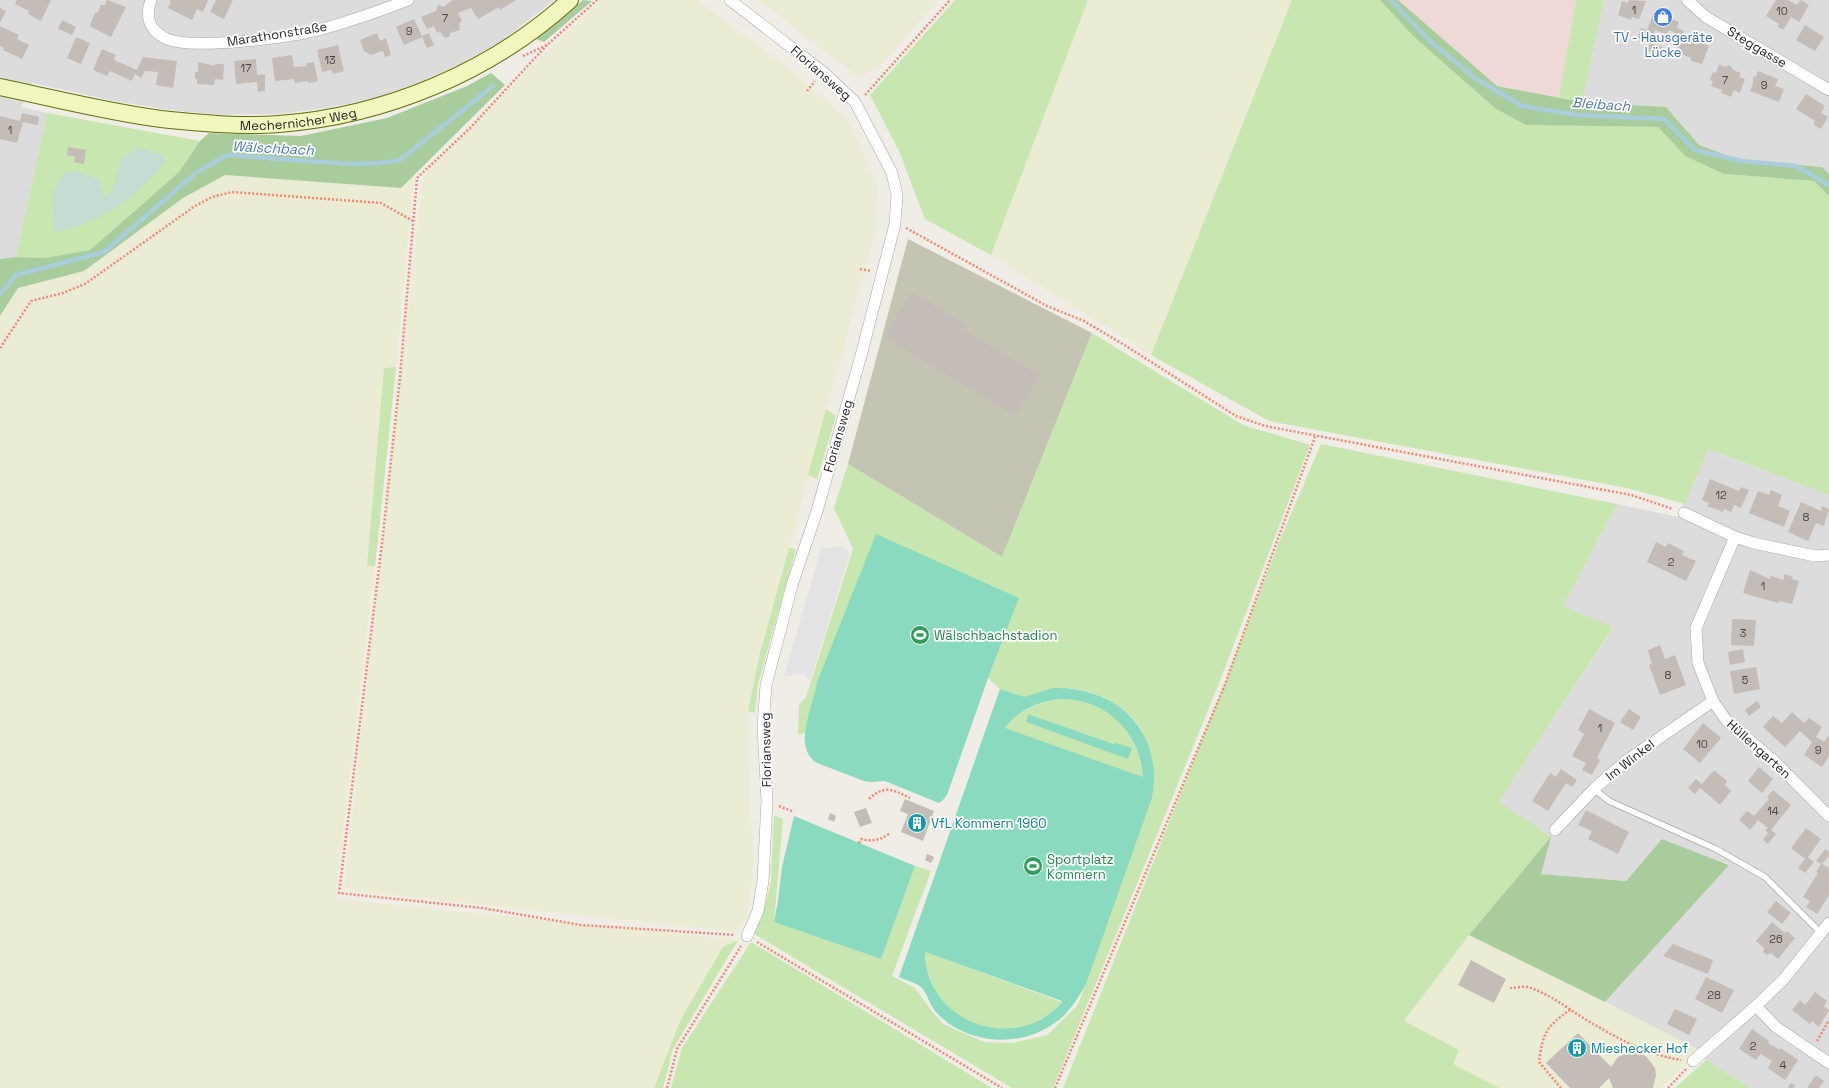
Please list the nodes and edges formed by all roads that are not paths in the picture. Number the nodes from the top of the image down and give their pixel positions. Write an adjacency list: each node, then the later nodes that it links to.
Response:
1 (151, 0): 6 (street, Marathonstraße)
2 (408, 0): 6 (street, Marathonstraße)
3 (570, 0): 7 (street, Mechernicher Weg)
4 (730, 0): 18 (street, Floriansweg)
5 (1687, 0): 8 (street, Steggasse)
6 (392, 3)
7 (0, 87)
8 (1829, 90)
9 (1684, 513): 10 (street)
10 (1735, 537): 11 (street); 12 (street, Hüllengarten)
11 (1829, 555)
12 (1713, 702): 13 (street, Im Winkel); 14 (street, Hüllengarten)
13 (1594, 790): 15 (street, Im Winkel); 17 (lane)
14 (1829, 816)
15 (1556, 830)
16 (1829, 924): 17 (street)
17 (1821, 933): 19 (street)
18 (747, 936)
19 (1756, 1006): 20 (street); 21 (street)
20 (1693, 1061)
21 (1829, 1063)

